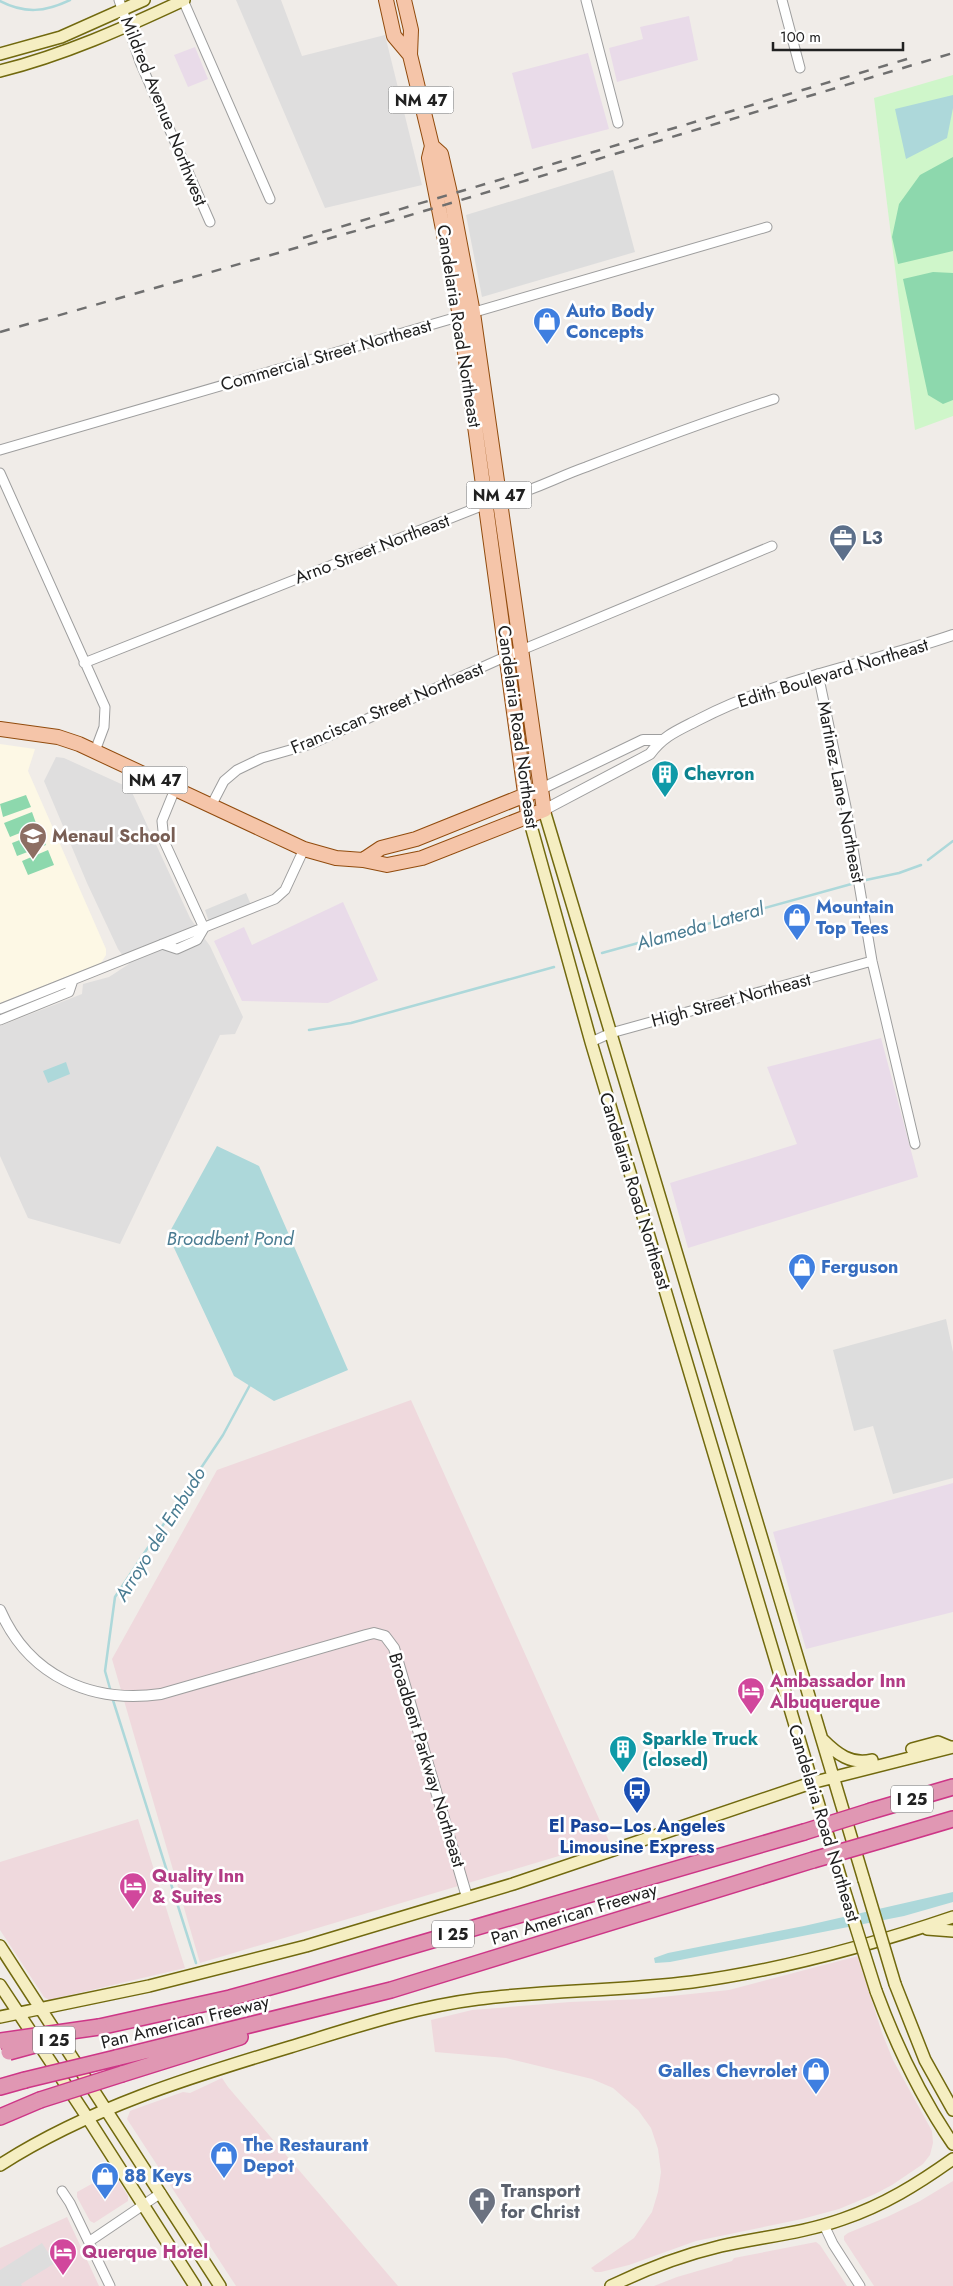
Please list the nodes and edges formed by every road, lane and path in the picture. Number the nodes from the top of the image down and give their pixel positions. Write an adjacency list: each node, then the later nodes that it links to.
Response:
1 (144, 0): 7 (main road)
2 (183, 0): 8 (main road); 14 (street)
3 (386, 0): 10 (main road, NM 47)
4 (404, 0): 10 (main road, NM 47)
5 (586, 0): 13 (street)
6 (782, 0): 11 (street)
7 (121, 5): 8 (street, Mildred Avenue Northwest); 9 (main road)
8 (128, 25): 12 (main road); 15 (street, Mildred Avenue Northwest)
9 (0, 54)
10 (410, 55): 17 (main road, Candelaria Road Northeast / NM 47)
11 (800, 68)
12 (0, 71)
13 (618, 123)
14 (270, 199)
15 (210, 222)
16 (767, 227): 17 (street, Commercial Street Northeast)
17 (467, 314): 19 (street, Commercial Street Northeast); 21 (main road, Candelaria Road Northeast / NM 47)
18 (774, 399): 21 (street, Arno Street Northeast)
19 (0, 450)
20 (0, 472): 26 (street)
21 (493, 502): 24 (main road, Candelaria Road Northeast / NM 47); 25 (main road, Candelaria Road Northeast / NM 47); 26 (street, Arno Street Northeast)
22 (772, 546): 24 (street, Franciscan Street Northeast)
23 (953, 635): 27 (street, Edith Boulevard Northeast)
24 (520, 651): 25 (street, Franciscan Street Northeast); 32 (main road, Candelaria Road Northeast / NM 47)
25 (507, 656): 33 (main road, Candelaria Road Northeast / NM 47); 34 (street, Franciscan Street Northeast)
26 (84, 662): 30 (street)
27 (818, 674): 29 (street, Edith Boulevard Northeast); 40 (street, Martinez Lane Northeast)
28 (0, 729): 30 (main road, NM 47)
29 (661, 740): 32 (street, Edith Boulevard Northeast); 35 (street, Edith Boulevard Northeast)
30 (95, 751): 31 (main road, NM 47)
31 (175, 789): 34 (main road, NM 47); 39 (street)
32 (541, 789): 33 (main road, Edith Boulevard Northeast); 35 (main road, Candelaria Road Northeast / NM 47)
33 (524, 795): 36 (main road, Candelaria Road Northeast / NM 47); 38 (main road, Edith Boulevard Northeast)
34 (211, 806): 37 (main road, NM 47)
35 (544, 810): 36 (main road, Edith Boulevard Northeast / NM 47); 44 (main road, Candelaria Road Northeast)
36 (528, 815): 38 (main road, Edith Boulevard Northeast / NM 47); 45 (main road, Candelaria Road Northeast)
37 (304, 850): 38 (main road, Edith Boulevard Northeast / NM 47); 39 (street)
38 (363, 860)
39 (204, 928): 41 (street)
40 (872, 962): 44 (street, High Street Northeast); 46 (street, Martinez Lane Northeast)
41 (73, 980): 42 (street); 43 (street)
42 (0, 1008)
43 (0, 1020)
44 (611, 1033): 45 (street, High Street Northeast); 48 (main road, Candelaria Road Northeast)
45 (591, 1042): 51 (main road, Candelaria Road Northeast)
46 (915, 1144)
47 (0, 1610): 54 (street, Broadbent Parkway Northeast)
48 (821, 1739): 49 (main road); 50 (main road, Candelaria Road Northeast)
49 (952, 1747): 50 (main road)
50 (832, 1777): 51 (main road); 65 (main road, Candelaria Road Northeast, bridge)
51 (811, 1783): 54 (main road); 72 (main road, Candelaria Road Northeast, bridge)
52 (953, 1787): 64 (highway, Pan American Freeway / I 25, bridge)
53 (953, 1819): 60 (highway, Pan American Freeway / I 25, bridge)
54 (468, 1897): 61 (main road)
55 (953, 1917): 56 (main road)
56 (915, 1930): 57 (main road); 68 (main road)
57 (953, 1931)
58 (0, 1946): 61 (main road)
59 (0, 1985): 62 (main road)
60 (391, 1990): 66 (highway, Pan American Freeway / I 25, bridge); 70 (highway, bridge)
61 (42, 2010): 62 (main road); 68 (main road)
62 (18, 2014): 63 (main road); 71 (main road)
63 (0, 2017)
64 (3, 2049)
65 (938, 2084): 67 (main road); 69 (main road, Candelaria Road Northeast)
66 (0, 2087)
67 (953, 2099)
68 (106, 2109): 71 (main road); 76 (main road)
69 (953, 2110)
70 (0, 2117)
71 (88, 2117): 74 (main road); 77 (main road)
72 (953, 2144)
73 (953, 2159): 78 (main road)
74 (0, 2165)
75 (62, 2191): 79 (street)
76 (161, 2193): 77 (street); 82 (main road)
77 (143, 2205): 79 (street); 81 (main road)
78 (824, 2225): 83 (main road); 84 (street)
79 (90, 2241): 80 (street)
80 (110, 2286)
81 (196, 2286)
82 (220, 2286)
83 (611, 2286)
84 (860, 2286)

